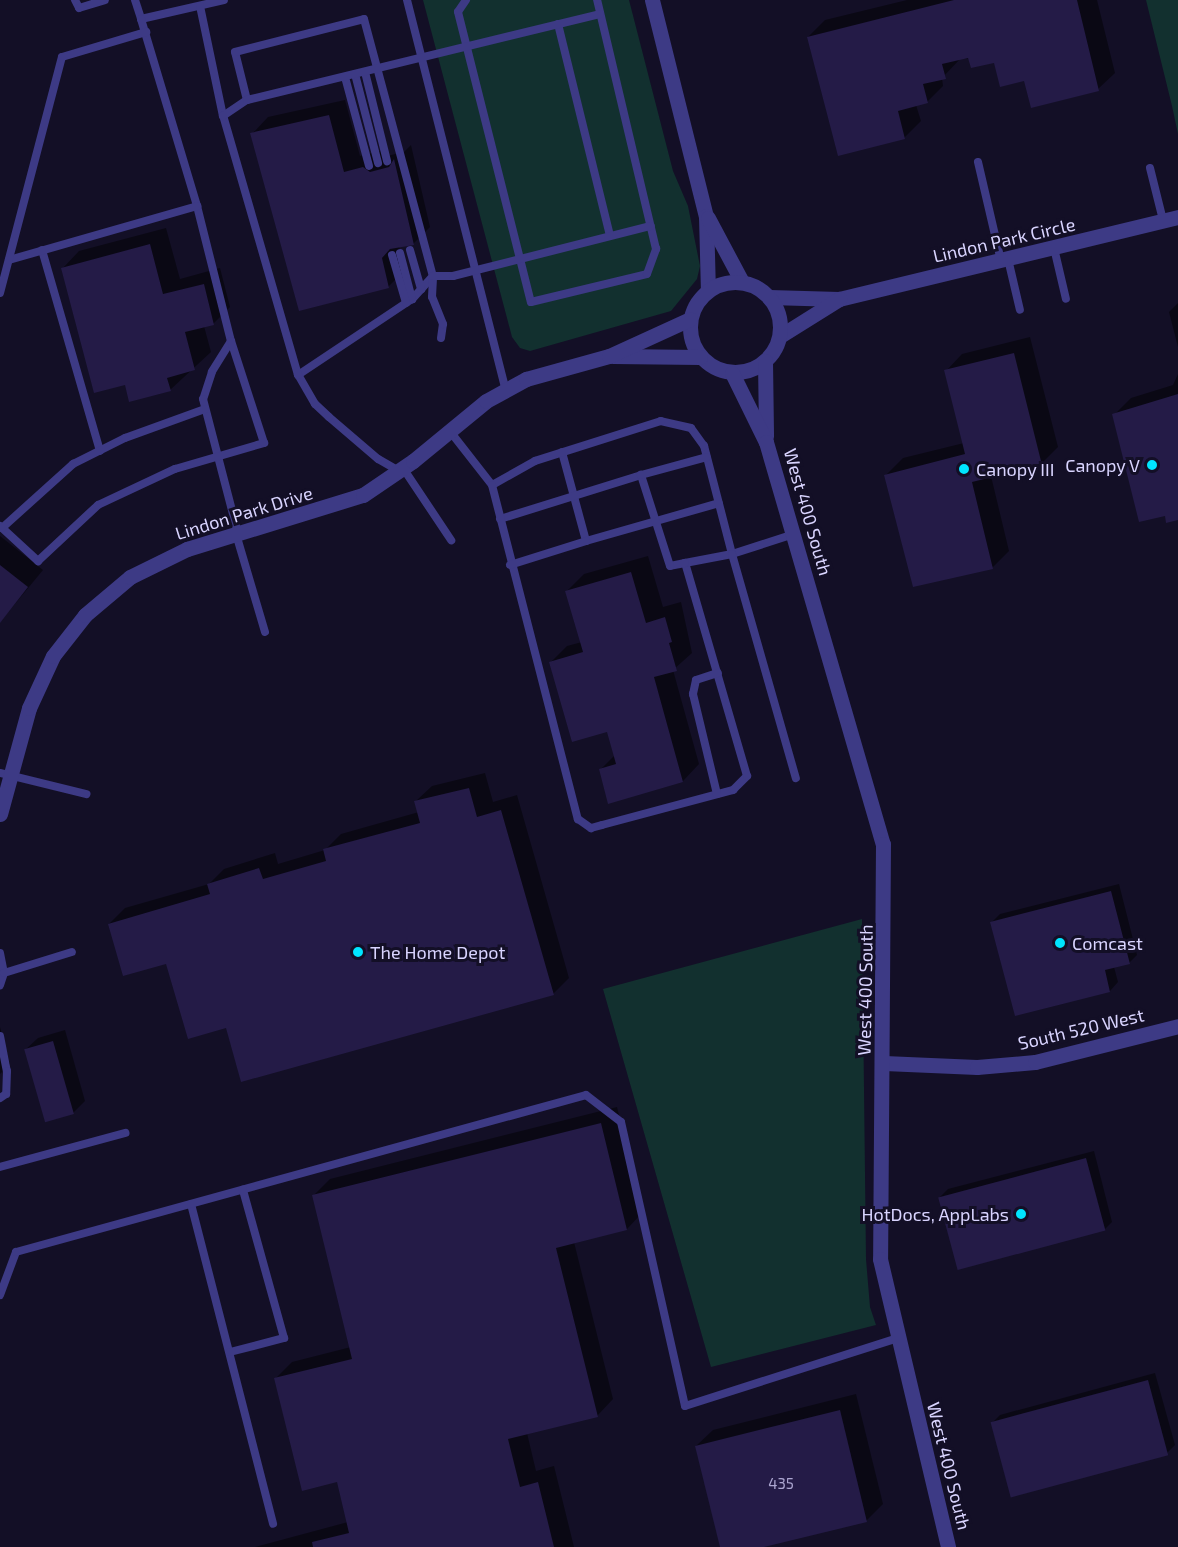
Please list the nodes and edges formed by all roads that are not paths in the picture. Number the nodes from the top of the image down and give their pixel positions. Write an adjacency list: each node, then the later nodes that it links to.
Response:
1 (75, 0): 2 (lane)
2 (105, 0)
3 (135, 0): 11 (lane)
4 (224, 0): 9 (lane)
5 (407, 0): 15 (lane)
6 (466, 0): 14 (lane)
7 (597, 0): 10 (lane)
8 (652, 0): 26 (street)
9 (200, 6): 11 (lane); 21 (lane)
10 (600, 14): 12 (lane); 28 (lane)
11 (141, 19): 13 (lane)
12 (558, 24): 14 (lane); 29 (lane)
13 (146, 32): 25 (lane); 35 (lane)
14 (466, 46): 15 (lane); 34 (lane)
15 (422, 57): 16 (lane); 37 (lane)
16 (379, 68): 17 (lane); 20 (lane); 38 (lane)
17 (365, 72): 18 (lane); 23 (lane)
18 (355, 74): 19 (lane); 23 (lane)
19 (345, 77): 20 (lane); 23 (lane)
20 (247, 100): 21 (lane)
21 (223, 116): 56 (lane)
22 (978, 162): 36 (lane)
23 (378, 163)
24 (1150, 168): 27 (lane)
25 (197, 206): 31 (lane); 51 (lane)
26 (706, 216): 39 (street); 41 (street)
27 (1171, 219): 30 (street, Lindon Park Circle)
28 (651, 226): 29 (lane); 34 (lane)
29 (610, 236): 34 (lane)
30 (1054, 248): 36 (street, Lindon Park Circle); 45 (lane)
31 (42, 250): 35 (lane); 61 (lane)
32 (410, 250): 40 (lane)
33 (396, 254): 46 (lane)
34 (520, 258): 37 (lane)
35 (9, 260): 42 (lane)
36 (1005, 260): 44 (street, Lindon Park Circle); 47 (lane)
37 (476, 269): 38 (lane); 57 (lane)
38 (433, 276): 40 (lane); 50 (lane)
39 (742, 282): 41 (street); 43 (street)
40 (421, 290): 46 (lane)
41 (708, 290): 48 (street)
42 (0, 293)
43 (769, 297): 44 (street); 49 (street)
44 (839, 299): 49 (street)
45 (1066, 299)
46 (409, 301): 56 (lane)
47 (1020, 310)
48 (690, 319): 52 (street, Lindon Park Drive); 53 (street)
49 (780, 336): 54 (street)
50 (441, 338)
51 (231, 341): 58 (lane); 63 (lane)
52 (609, 356): 53 (street, Lindon Park Drive); 57 (street, Lindon Park Drive)
53 (700, 357): 55 (street)
54 (765, 362): 55 (street); 60 (street, West 400 South)
55 (732, 373): 60 (street, West 400 South)
56 (298, 375): 65 (lane)
57 (506, 390): 59 (street, Lindon Park Drive)
58 (205, 409): 61 (lane); 63 (lane)
59 (449, 430): 65 (street, Lindon Park Drive); 67 (lane)
60 (766, 442): 74 (street, West 400 South)
61 (100, 451): 72 (lane)
62 (562, 452): 64 (lane); 67 (lane); 68 (lane)
63 (218, 457): 72 (lane); 73 (lane)
64 (707, 458): 66 (lane); 69 (lane)
65 (401, 469): 73 (street, Lindon Park Drive); 75 (lane)
66 (641, 475): 68 (lane); 71 (lane)
67 (492, 486): 70 (lane)
68 (574, 496): 70 (lane); 76 (lane)
69 (719, 503): 71 (lane); 77 (lane)
70 (500, 519): 79 (lane)
71 (656, 522): 76 (lane); 78 (lane)
72 (1, 527)
73 (237, 534): 80 (lane); 82 (street, Lindon Park Drive)
74 (794, 534): 77 (lane); 93 (street, West 400 South)
75 (451, 540)
76 (586, 542): 79 (lane)
77 (732, 554): 78 (lane); 83 (lane)
78 (685, 563): 81 (lane)
79 (510, 565): 85 (lane)
80 (265, 632)
81 (718, 673): 85 (lane); 85 (lane)
82 (6, 774): 84 (lane); 86 (street, Lindon Park Drive)
83 (796, 778)
84 (86, 794)
85 (717, 795)
86 (0, 814)
87 (72, 952): 89 (lane)
88 (0, 953): 89 (lane)
89 (4, 973): 90 (lane)
90 (0, 985)
91 (1178, 1026): 93 (street, South 520 West)
92 (0, 1036): 94 (lane)
93 (884, 1063): 100 (street, West 400 South)
94 (0, 1098)
95 (125, 1132): 96 (lane)
96 (1, 1164)
97 (243, 1190): 98 (lane); 100 (lane); 101 (lane)
98 (191, 1204): 99 (lane); 101 (lane)
99 (0, 1295)
100 (898, 1338): 103 (street, West 400 South)
101 (230, 1352): 102 (lane)
102 (273, 1524)
103 (948, 1547)

